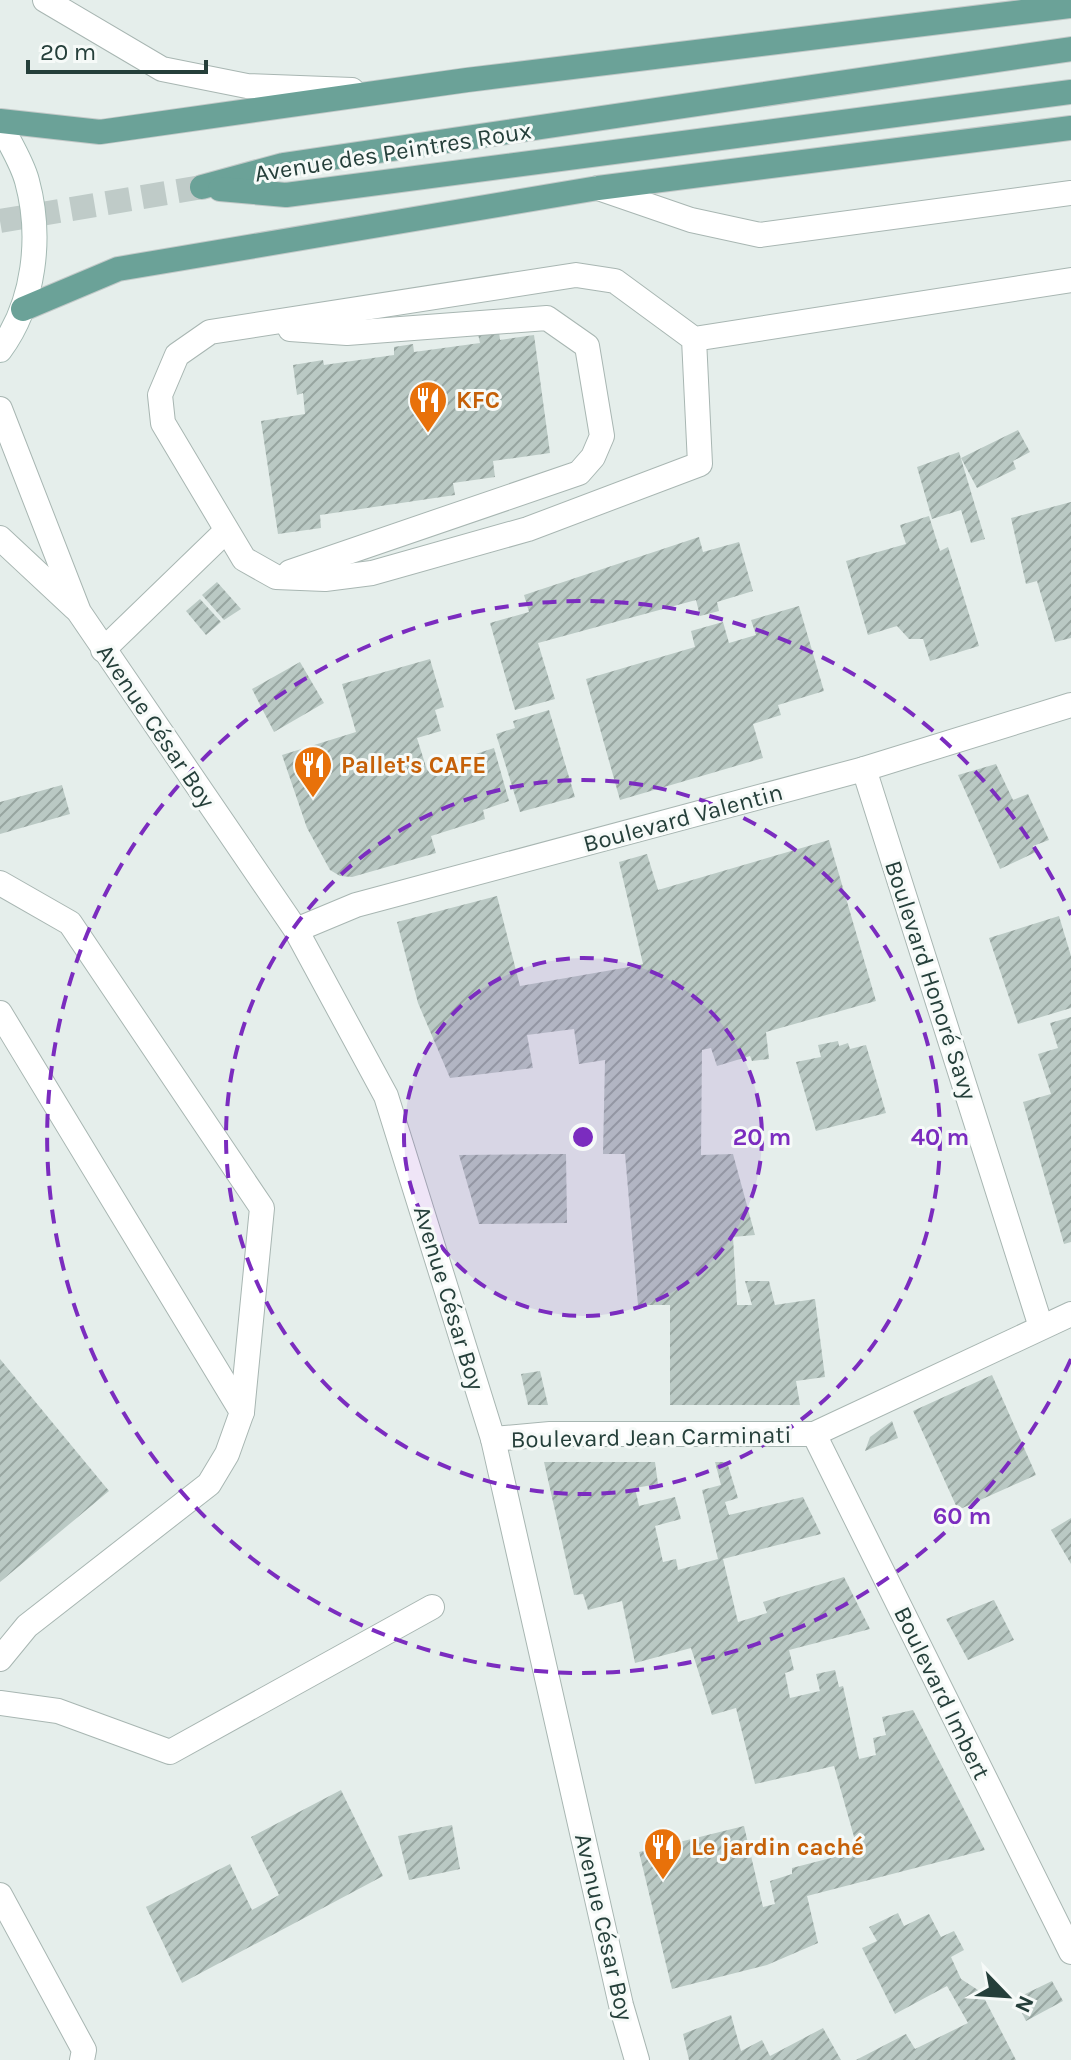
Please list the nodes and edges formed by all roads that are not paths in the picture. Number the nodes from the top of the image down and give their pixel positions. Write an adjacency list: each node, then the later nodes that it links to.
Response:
1 (45, 0): 4 (street)
2 (1071, 6): 4 (main road)
3 (1071, 49): 5 (main road, Avenue des Peintres Roux)
4 (383, 91): 6 (main road)
5 (1071, 92)
6 (0, 123): 11 (street)
7 (1071, 128): 8 (main road)
8 (598, 188): 9 (street); 11 (main road)
9 (1071, 193)
10 (1071, 280): 13 (street)
11 (23, 309): 14 (street)
12 (247, 326): 13 (street); 16 (street); 18 (street)
13 (694, 339): 18 (street)
14 (0, 350)
15 (0, 409): 19 (street, Avenue César Boy)
16 (226, 531): 18 (street); 20 (street)
17 (0, 538): 19 (street, Avenue César Boy)
18 (276, 577)
19 (79, 612): 20 (street, Avenue César Boy)
20 (103, 650): 24 (street, Avenue César Boy)
21 (1071, 705): 22 (street, Boulevard Valentin)
22 (864, 769): 24 (street, Boulevard Valentin); 27 (street, Boulevard Honoré Savy)
23 (0, 883): 28 (street)
24 (296, 930): 30 (street, Avenue César Boy)
25 (0, 1013): 28 (street)
26 (1071, 1314): 27 (street, Boulevard Jean Carminati)
27 (1041, 1327): 29 (street, Boulevard Jean Carminati)
28 (242, 1412): 32 (street)
29 (814, 1434): 30 (street, Boulevard Jean Carminati); 35 (street, Boulevard Imbert)
30 (493, 1439): 37 (street, Avenue César Boy)
31 (432, 1607): 33 (street)
32 (0, 1659)
33 (0, 1703)
34 (0, 1895): 36 (street)
35 (1071, 1952)
36 (82, 2060)
37 (637, 2060)

